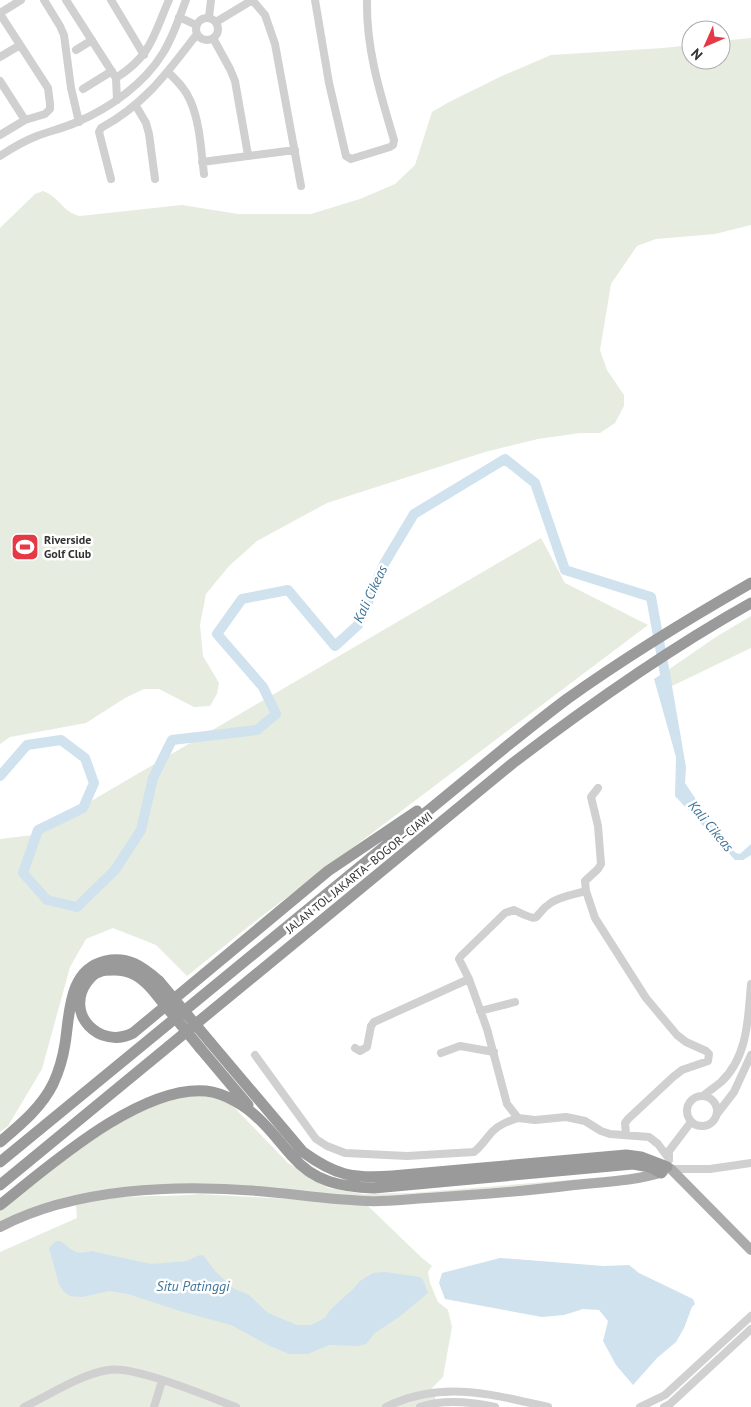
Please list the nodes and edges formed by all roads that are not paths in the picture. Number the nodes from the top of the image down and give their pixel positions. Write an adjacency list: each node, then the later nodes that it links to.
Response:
1 (21, 0): 12 (street)
2 (44, 0): 31 (street)
3 (66, 0): 19 (street)
4 (111, 0): 22 (street)
5 (161, 0): 11 (street)
6 (186, 0): 13 (street)
7 (211, 0): 14 (street)
8 (315, 0): 9 (street)
9 (367, 0)
10 (255, 1): 15 (street); 33 (street)
11 (167, 4): 22 (street)
12 (0, 14): 20 (street)
13 (179, 17): 16 (street); 28 (street)
14 (209, 17): 15 (street); 16 (street)
15 (216, 22): 18 (street)
16 (196, 25): 17 (street)
17 (197, 34): 18 (street); 24 (street)
18 (213, 38): 34 (street)
19 (92, 40): 21 (street); 25 (street)
20 (20, 45): 23 (street); 30 (street)
21 (76, 50)
22 (144, 55): 25 (street)
23 (0, 57)
24 (168, 72): 29 (street); 36 (street)
25 (114, 75): 27 (street); 28 (street)
26 (0, 81): 30 (street)
27 (84, 89)
28 (116, 100): 31 (street)
29 (136, 106): 38 (street); 39 (street)
30 (24, 120): 32 (street)
31 (79, 122): 35 (street)
32 (0, 135)
33 (295, 150): 34 (street); 40 (street)
34 (248, 155): 36 (street)
35 (0, 156)
36 (202, 162): 37 (street)
37 (204, 174)
38 (110, 179)
39 (155, 179)
40 (301, 186)
41 (751, 583): 43 (highway, JALAN TOL JAKARTA–BOGOR–CIAWI)
42 (751, 604): 67 (highway, JALAN TOL JAKARTA–BOGOR–CIAWI)
43 (470, 776): 47 (highway); 64 (highway, JALAN TOL JAKARTA–BOGOR–CIAWI)
44 (598, 788): 45 (street)
45 (586, 891): 46 (street); 62 (street)
46 (469, 980): 50 (street); 52 (street)
47 (155, 984): 51 (highway, bridge); 63 (highway)
48 (751, 984): 57 (street)
49 (515, 1002): 50 (street)
50 (480, 1010): 53 (street)
51 (205, 1045): 59 (highway); 66 (highway)
52 (355, 1048)
53 (494, 1052): 54 (street); 60 (street)
54 (441, 1053)
55 (255, 1055): 60 (street)
56 (751, 1055): 58 (street)
57 (702, 1096): 58 (street); 61 (street)
58 (717, 1114): 61 (street)
59 (259, 1118): 66 (highway); 68 (highway)
60 (518, 1118): 62 (street)
61 (691, 1122): 66 (street)
62 (626, 1134): 66 (street)
63 (0, 1142)
64 (0, 1162)
65 (751, 1163): 66 (street)
66 (667, 1167): 69 (main road); 70 (main road); 71 (main road)
67 (0, 1186)
68 (0, 1205)
69 (0, 1227)
70 (751, 1250)
71 (751, 1259)
72 (751, 1316): 75 (street)
73 (751, 1329): 77 (street)
74 (162, 1381): 78 (street); 79 (street); 80 (street)
75 (665, 1395): 76 (street); 77 (street)
76 (658, 1404): 85 (street)
77 (668, 1406)
78 (24, 1407)
79 (154, 1407)
80 (236, 1407)
81 (386, 1407): 84 (street)
82 (420, 1407): 83 (street)
83 (495, 1407)
84 (548, 1407)
85 (640, 1407)

